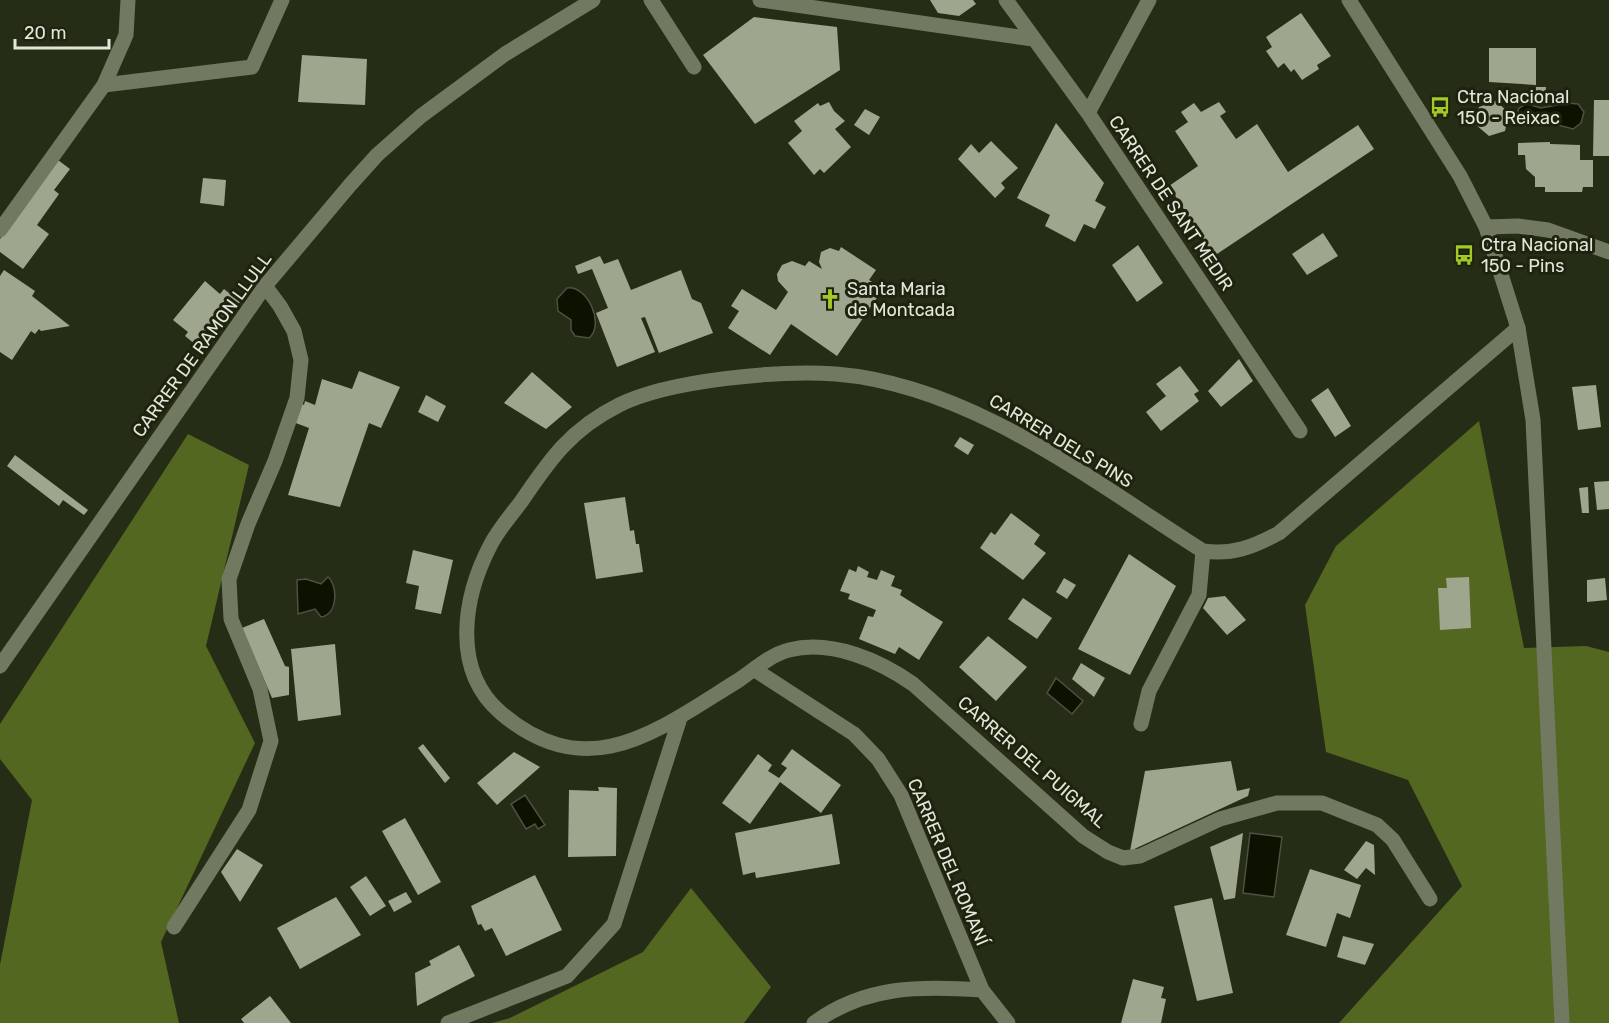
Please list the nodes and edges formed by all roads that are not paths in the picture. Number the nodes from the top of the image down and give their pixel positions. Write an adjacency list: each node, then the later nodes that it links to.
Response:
1 (128, 0): 11 (street)
2 (282, 0): 11 (street)
3 (592, 0): 16 (street, CARRER DE RAMON LLULL)
4 (651, 0): 10 (street)
5 (760, 0): 9 (street)
6 (1006, 0): 9 (street, CARRER DE SANT MEDIR)
7 (1149, 0): 12 (street)
8 (1350, 0): 13 (street)
9 (1033, 39): 12 (street, CARRER DE SANT MEDIR)
10 (694, 67)
11 (104, 86): 14 (street)
12 (1088, 112): 18 (street, CARRER DE SANT MEDIR)
13 (1486, 227): 15 (street); 17 (street)
14 (0, 230)
15 (1609, 252)
16 (265, 286): 20 (street, CARRER DE RAMON LLULL); 25 (street)
17 (1518, 328): 19 (street, CARRER DELS PINS); 30 (street)
18 (1300, 431)
19 (1203, 551): 22 (street, CARRER DELS PINS); 23 (street)
20 (0, 666)
21 (754, 670): 22 (street, CARRER DELS PINS); 24 (street, CARRER DEL PUIGMAL); 26 (street, CARRER DEL ROMANÍ)
22 (680, 718): 27 (street)
23 (1141, 724)
24 (1430, 899)
25 (174, 927)
26 (982, 990): 28 (street); 29 (street, CARRER DEL ROMANÍ)
27 (448, 1023)
28 (814, 1023)
29 (1008, 1023)
30 (1562, 1023)

